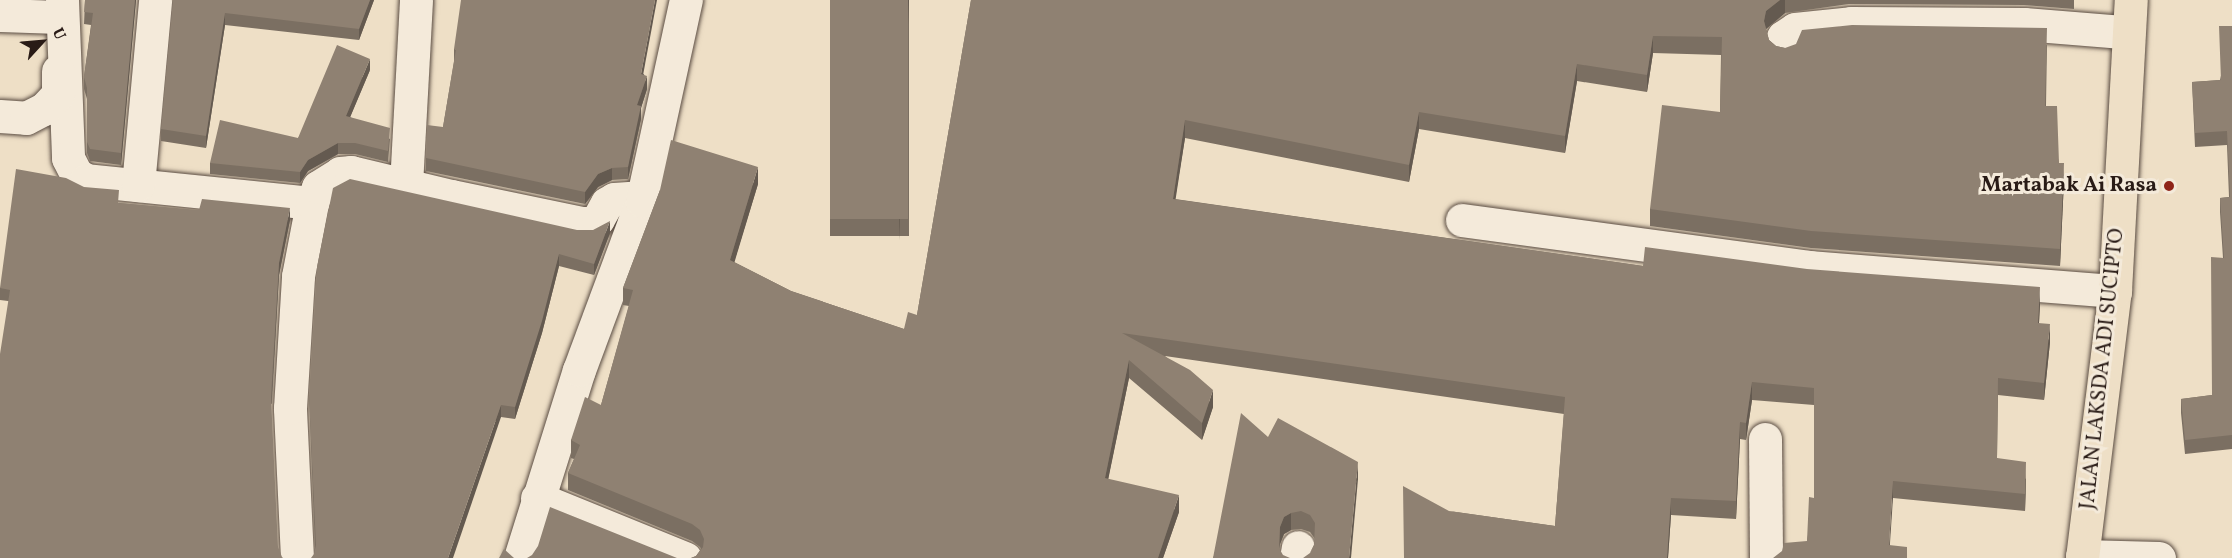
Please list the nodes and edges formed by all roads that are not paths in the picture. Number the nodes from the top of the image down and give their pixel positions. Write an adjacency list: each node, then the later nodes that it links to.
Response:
1 (155, 0): 10 (street)
2 (416, 0): 11 (street)
3 (686, 0): 12 (street)
4 (2131, 0): 15 (main road, JALAN LAKSDA ADI SUCIPTO)
5 (60, 6): 6 (street); 9 (street); 10 (street)
6 (0, 15)
7 (2122, 32): 8 (street)
8 (1784, 46)
9 (0, 116)
10 (138, 185): 13 (street)
11 (406, 185): 12 (street); 13 (street)
12 (643, 198): 17 (street)
13 (312, 203): 19 (street)
14 (1462, 220): 15 (street)
15 (2115, 291): 18 (main road, JALAN LAKSDA ADI SUCIPTO)
16 (1766, 440): 22 (street)
17 (537, 498): 20 (street); 21 (street)
18 (2082, 557): 23 (street)
19 (297, 558)
20 (520, 558)
21 (685, 558)
22 (1766, 558)
23 (2159, 558)

